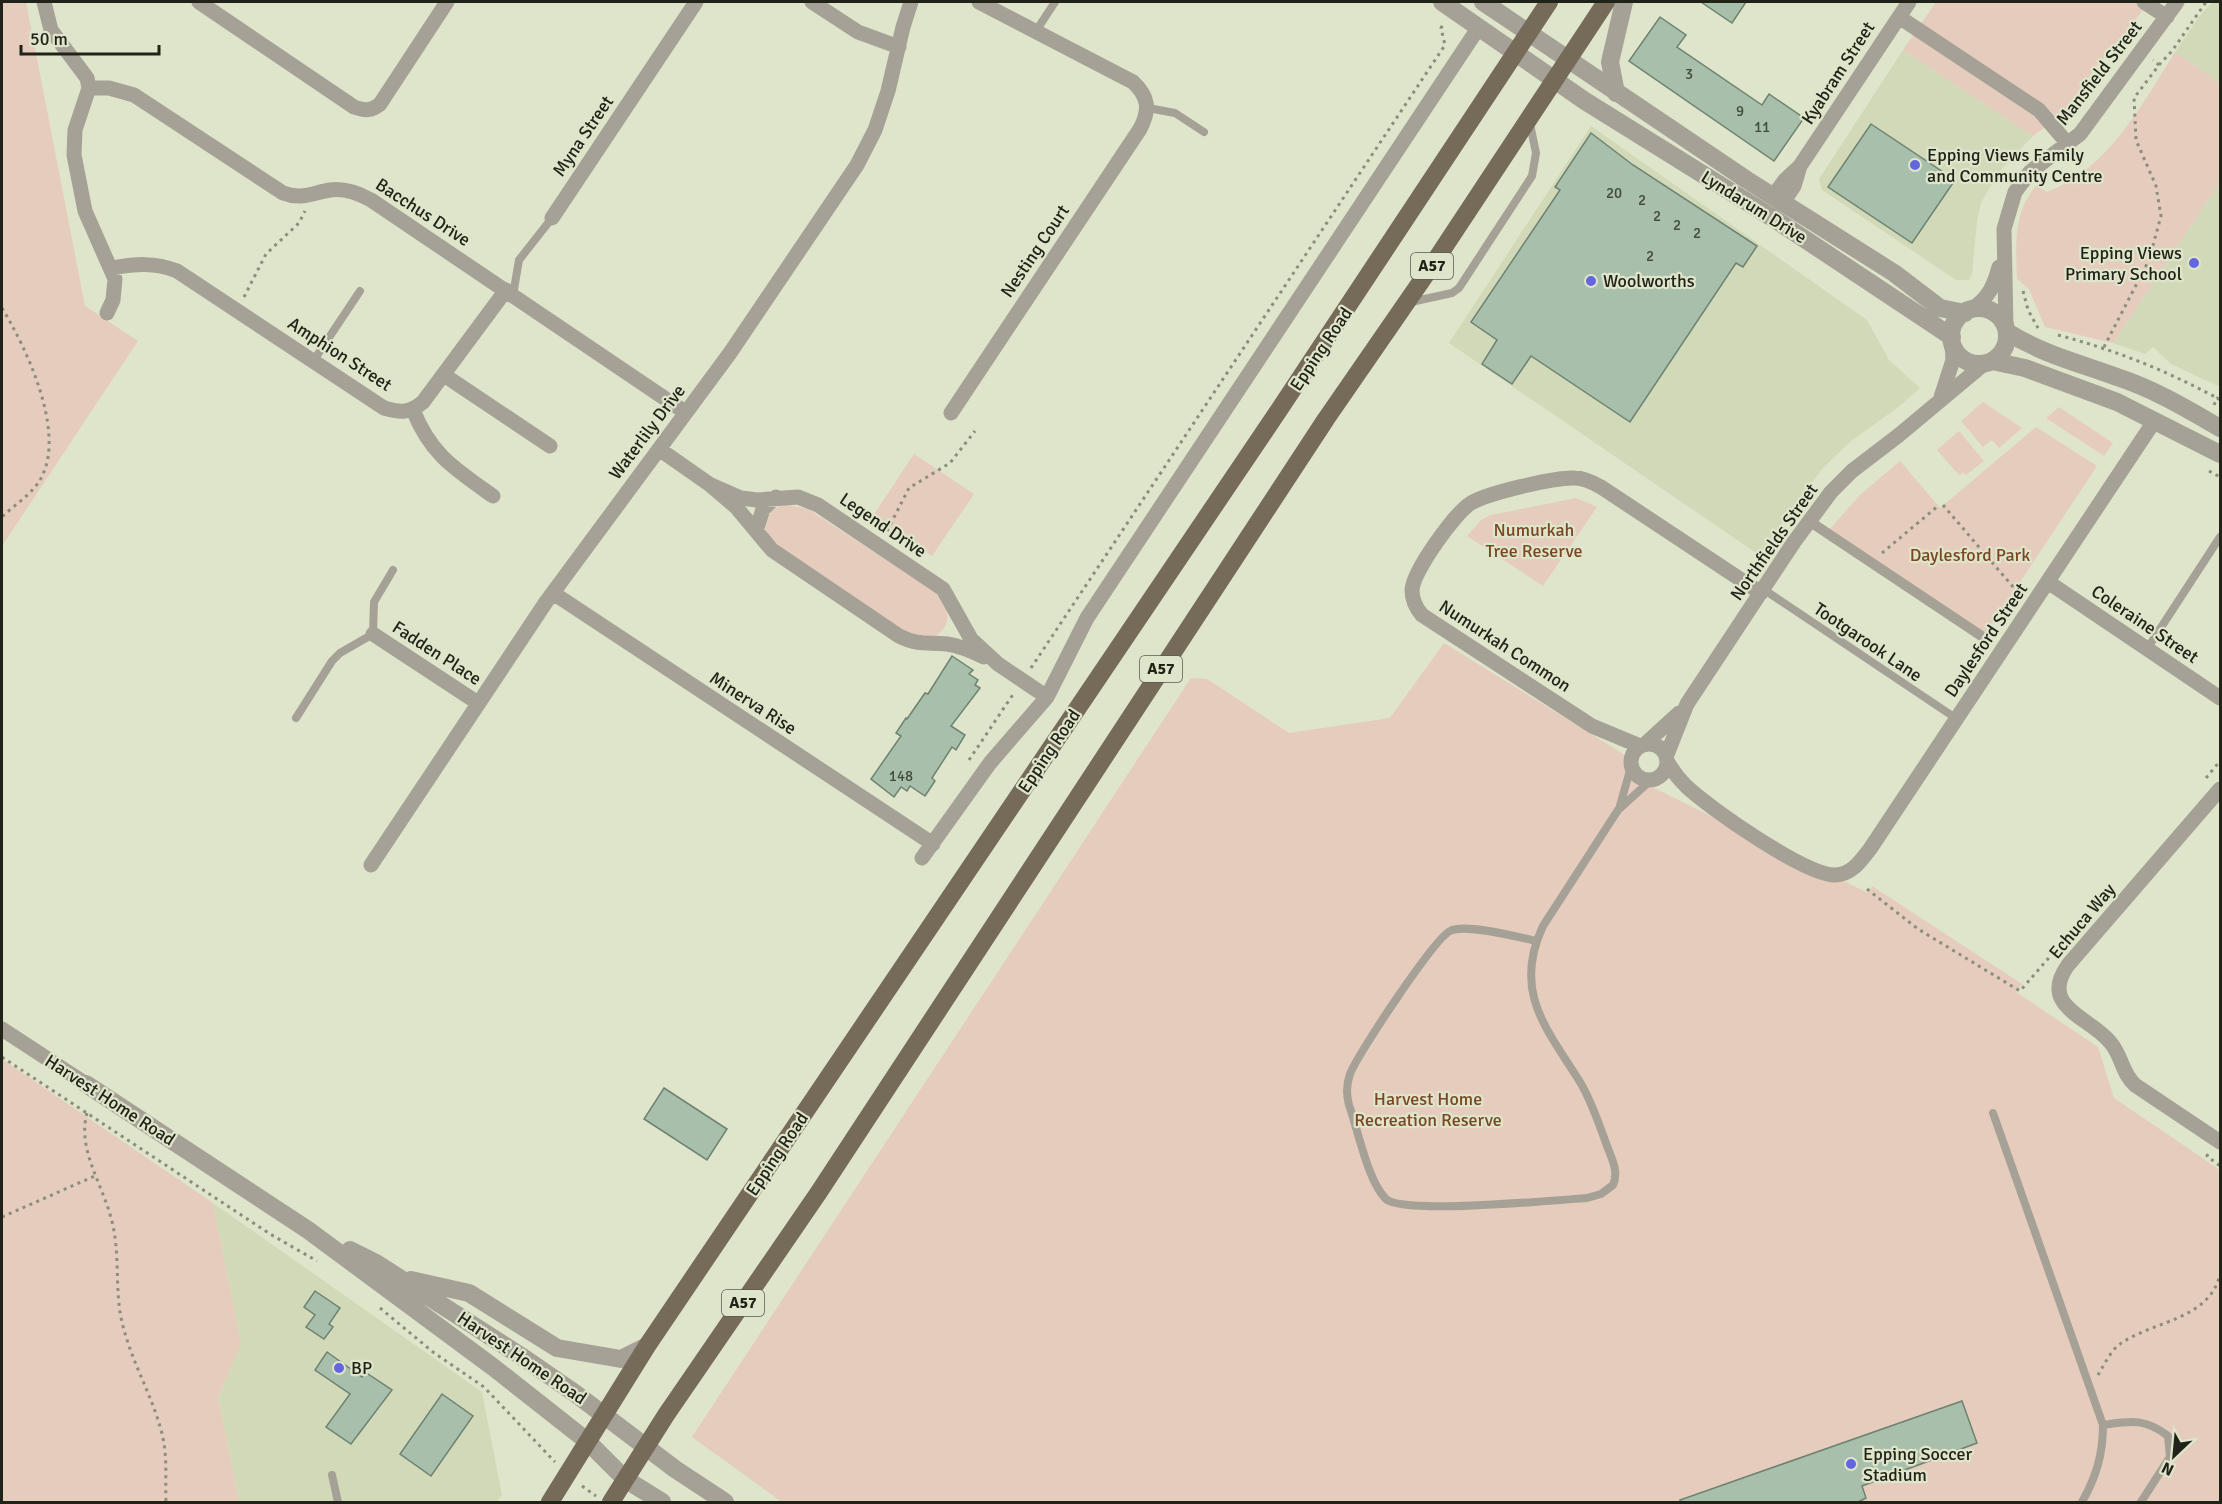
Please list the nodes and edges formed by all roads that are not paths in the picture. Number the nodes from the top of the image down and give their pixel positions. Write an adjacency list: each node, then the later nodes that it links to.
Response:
1 (44, 2): 26 (street)
2 (199, 2): 3 (street)
3 (447, 2)
4 (696, 2): 34 (street, Myna Street)
5 (812, 2): 22 (street)
6 (911, 2): 22 (street, Waterlily Drive)
7 (979, 2): 20 (street)
8 (1055, 2): 20 (lane)
9 (1549, 2): 21 (main road, Epping Road)
10 (1606, 2): 24 (main road)
11 (1624, 2): 27 (street)
12 (1909, 2): 17 (street, Kyabram Street)
13 (2144, 2): 18 (street)
14 (2177, 2): 18 (street, Mansfield Street)
15 (1487, 4): 19 (street); 21 (street, Lyndarum Drive)
16 (1448, 5): 19 (street, Lyndarum Drive)
17 (1899, 17): 31 (street); 32 (street, Kyabram Street)
18 (2167, 17): 31 (street, Mansfield Street)
19 (1479, 27): 23 (street, Lyndarum Drive); 72 (street, Epping Road)
20 (1036, 31): 28 (street)
21 (1530, 32): 23 (main road, Epping Road); 24 (street, Lyndarum Drive)
22 (899, 47): 49 (street, Waterlily Drive)
23 (1516, 53): 25 (street, Lyndarum Drive); 96 (main road, Epping Road)
24 (1568, 59): 25 (main road, A57); 27 (street, Lyndarum Drive)
25 (1554, 81): 29 (main road, A57); 33 (street, Lyndarum Drive)
26 (89, 88): 36 (street); 38 (street, Bacchus Drive)
27 (1616, 93): 32 (street, Lyndarum Drive)
28 (1148, 108): 30 (lane); 50 (street, Nesting Court)
29 (1529, 119): 39 (main road, A57); 39 (lane)
30 (1204, 132)
31 (2068, 144): 35 (street, Mansfield Street)
32 (1779, 198): 33 (street); 40 (street, Lyndarum Drive)
33 (1768, 215): 43 (street, Lyndarum Drive)
34 (552, 218): 38 (lane, Myna Street)
35 (2003, 255): 40 (street, Mansfield Street); 42 (street, Mansfield Street)
36 (112, 268): 41 (street); 44 (street, Amphion Street)
37 (360, 291): 44 (lane)
38 (510, 292): 46 (street); 49 (street, Bacchus Drive)
39 (1407, 303): 100 (main road, A57)
40 (1969, 311): 42 (street); 43 (street)
41 (107, 313)
42 (2006, 330): 45 (street); 52 (street)
43 (1952, 339): 45 (street); 47 (street)
44 (314, 360): 48 (street, Amphion Street)
45 (1988, 362): 47 (street, Northfields Street); 51 (street)
46 (444, 375): 48 (street); 53 (street)
47 (1941, 398): 59 (street, Northfields Street)
48 (413, 410): 57 (street)
49 (686, 412): 54 (street, Waterlily Drive)
50 (951, 413)
51 (2156, 420): 55 (street); 63 (street, Daylesford Street)
52 (2220, 428)
53 (550, 446)
54 (659, 449): 56 (street, Legend Drive); 65 (street, Waterlily Drive)
55 (2220, 454)
56 (709, 484): 58 (street, Legend Drive); 60 (street, Legend Drive)
57 (493, 496)
58 (776, 497): 60 (street); 66 (street, Legend Drive)
59 (1809, 521): 64 (street, Northfields Street); 68 (street)
60 (756, 531): 69 (street, Legend Drive)
61 (2220, 537): 70 (lane)
62 (393, 570): 67 (lane, Fadden Place)
63 (2048, 582): 70 (street, Coleraine Street); 77 (street, Daylesford Street)
64 (1762, 591): 75 (street, Northfields Street); 77 (lane, Tootgarook Lane); 78 (street, Numurkah Common)
65 (552, 593): 74 (street, Waterlily Drive); 86 (street, Minerva Rise)
66 (954, 609): 69 (street); 71 (street, Legend Drive)
67 (373, 634): 74 (street, Fadden Place); 76 (lane)
68 (1986, 639)
69 (928, 645): 71 (street, Legend Drive)
70 (2147, 649): 73 (street, Coleraine Street)
71 (998, 664): 72 (street, Legend Drive)
72 (1047, 697): 86 (street, Epping Road)
73 (2220, 698)
74 (478, 703): 88 (street, Waterlily Drive)
75 (1687, 704): 79 (street, Northfields Street); 80 (street, Northfields Street)
76 (296, 718)
77 (1957, 719): 84 (street, Daylesford Street)
78 (1592, 726): 79 (street, Numurkah Common); 81 (street, Numurkah Common)
79 (1643, 745): 80 (street); 81 (street)
80 (1666, 759): 82 (street); 84 (street)
81 (1631, 764): 82 (street); 85 (lane)
82 (1652, 780): 84 (street); 85 (lane)
83 (2220, 789): 93 (street, Echuca Way)
84 (1706, 802)
85 (1618, 810): 89 (lane)
86 (933, 844): 87 (street, Epping Road)
87 (922, 858)
88 (371, 865)
89 (1536, 941): 89 (lane)
90 (2, 1029): 91 (street, Harvest Home Road)
91 (86, 1084): 94 (street, Harvest Home Road)
92 (1993, 1113): 98 (lane)
93 (2220, 1142)
94 (308, 1230): 95 (street, Harvest Home Road); 99 (street, Harvest Home Road)
95 (398, 1277): 96 (street); 97 (street, Harvest Home Road)
96 (647, 1346): 97 (main road, Epping Road)
97 (604, 1414): 99 (main road, Epping Road); 100 (street, Harvest Home Road)
98 (2103, 1425): 108 (lane); 109 (lane)
99 (587, 1441): 102 (street, Harvest Home Road); 105 (main road, Epping Road)
100 (646, 1446): 102 (main road, A57); 107 (street, Harvest Home Road)
101 (332, 1474): 104 (lane)
102 (625, 1479): 103 (main road, A57); 106 (street, Harvest Home Road)
103 (604, 1500)
104 (338, 1503)
105 (550, 1503)
106 (662, 1503)
107 (725, 1503)
108 (2082, 1503)
109 (2141, 1503)

